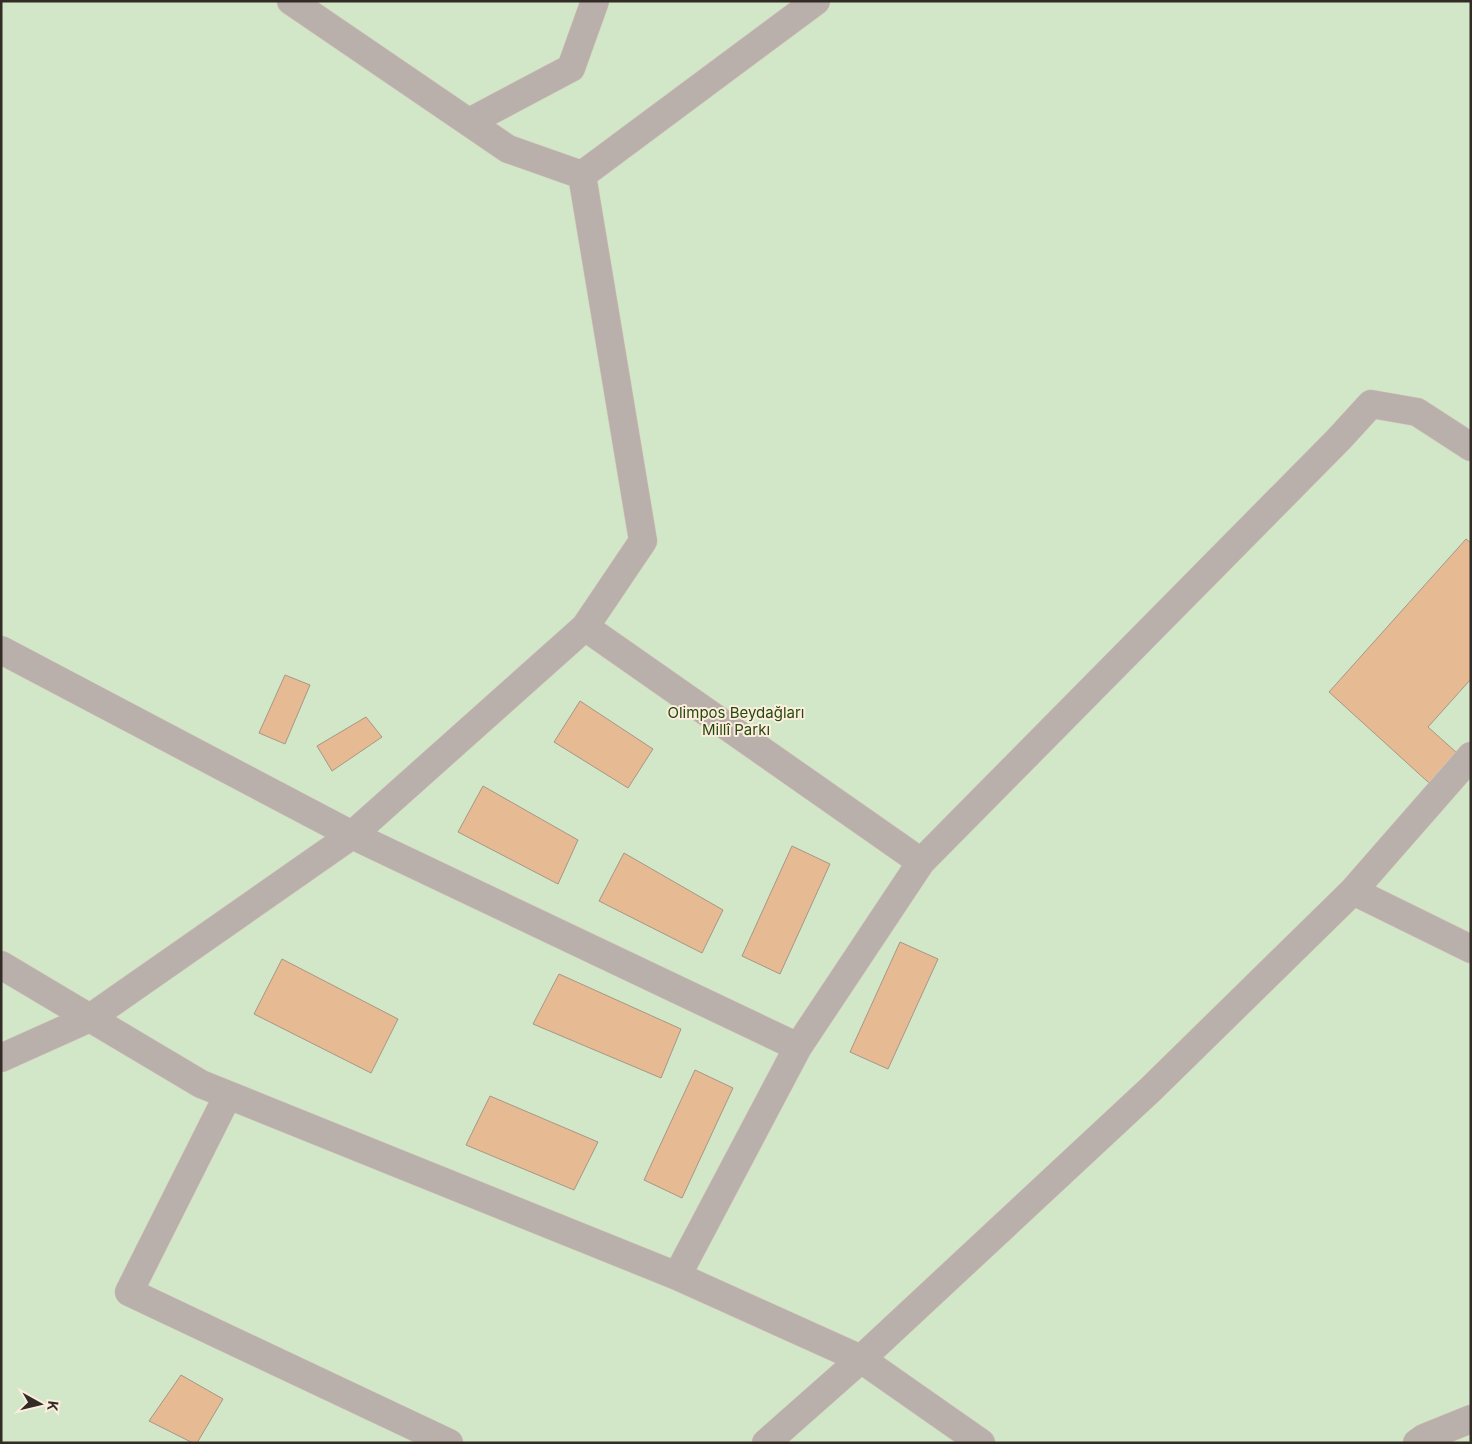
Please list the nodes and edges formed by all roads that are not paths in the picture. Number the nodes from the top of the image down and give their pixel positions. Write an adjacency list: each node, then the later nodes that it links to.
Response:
1 (291, 1): 4 (street)
2 (595, 1): 4 (street)
3 (816, 1): 5 (street)
4 (469, 122): 5 (street)
5 (582, 175): 7 (street)
6 (1471, 447): 11 (street)
7 (584, 627): 10 (street); 11 (street)
8 (1, 650): 10 (street)
9 (1471, 756): 12 (street)
10 (352, 835): 15 (street); 16 (street)
11 (921, 862): 16 (street)
12 (1353, 891): 13 (street); 20 (street)
13 (1471, 949)
14 (1, 965): 15 (street)
15 (90, 1018): 17 (street); 18 (street)
16 (798, 1047): 19 (street)
17 (1, 1058)
18 (228, 1095): 19 (street); 22 (street)
19 (677, 1276): 20 (street)
20 (861, 1359): 23 (street); 24 (street)
21 (1471, 1419): 25 (street)
22 (449, 1443)
23 (766, 1443)
24 (981, 1443)
25 (1417, 1443)

